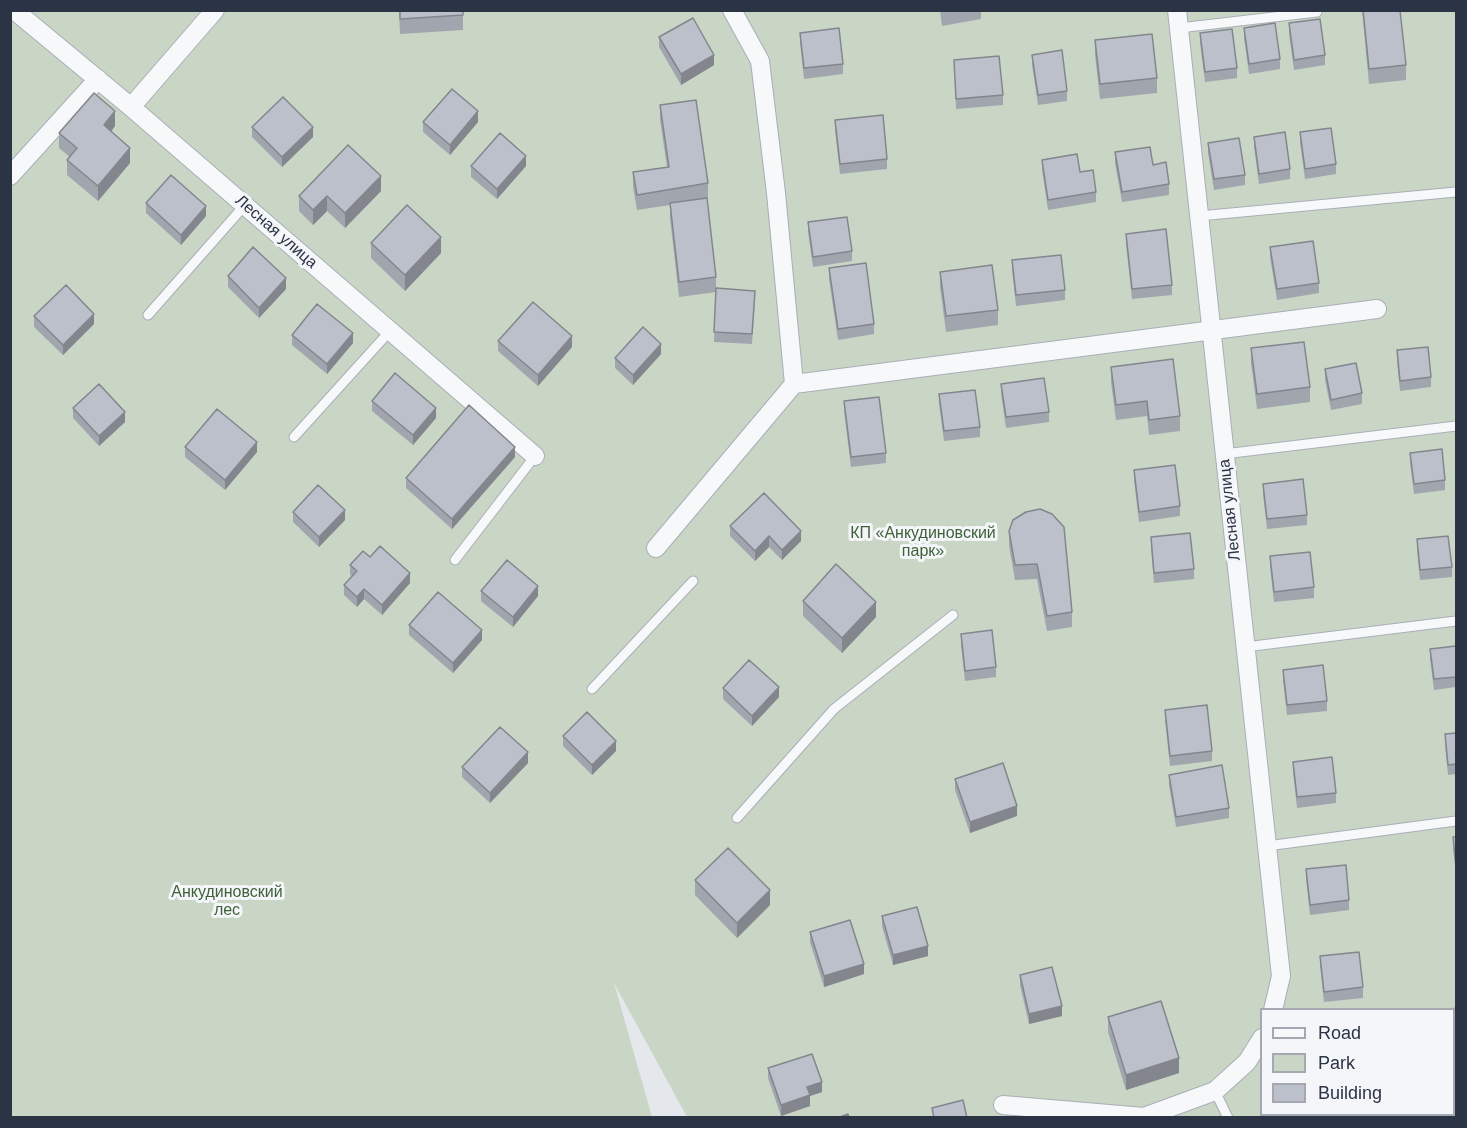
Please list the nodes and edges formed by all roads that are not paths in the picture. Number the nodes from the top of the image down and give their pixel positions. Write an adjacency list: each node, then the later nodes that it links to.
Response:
1 (14, 10): 6 (street, Лесная улица)
2 (215, 10): 7 (street)
3 (732, 10): 16 (street)
4 (1317, 12): 5 (lane)
5 (1178, 19): 11 (street, Лесная улица)
6 (98, 79): 7 (street, Лесная улица); 8 (street)
7 (131, 107): 10 (street, Лесная улица)
8 (10, 176)
9 (1456, 192): 11 (lane)
10 (245, 205): 13 (lane); 14 (street, Лесная улица)
11 (1199, 216): 15 (street, Лесная улица)
12 (1377, 309): 15 (street)
13 (148, 315)
14 (390, 331): 18 (lane); 20 (street, Лесная улица)
15 (1211, 331): 16 (street); 19 (street, Лесная улица)
16 (794, 384): 21 (street)
17 (1456, 426): 19 (lane)
18 (294, 437)
19 (1224, 454): 26 (street, Лесная улица)
20 (535, 456): 22 (lane)
21 (656, 548)
22 (455, 560)
23 (693, 582): 27 (lane)
24 (953, 615): 28 (lane)
25 (1456, 621): 26 (lane)
26 (1245, 647): 30 (street, Лесная улица)
27 (592, 688)
28 (737, 818)
29 (1456, 821): 30 (lane)
30 (1267, 846): 31 (street, Лесная улица)
31 (1273, 1008)
32 (1260, 1041): 33 (street)
33 (1215, 1091): 34 (street); 35 (lane)
34 (1003, 1105)
35 (1228, 1118)

